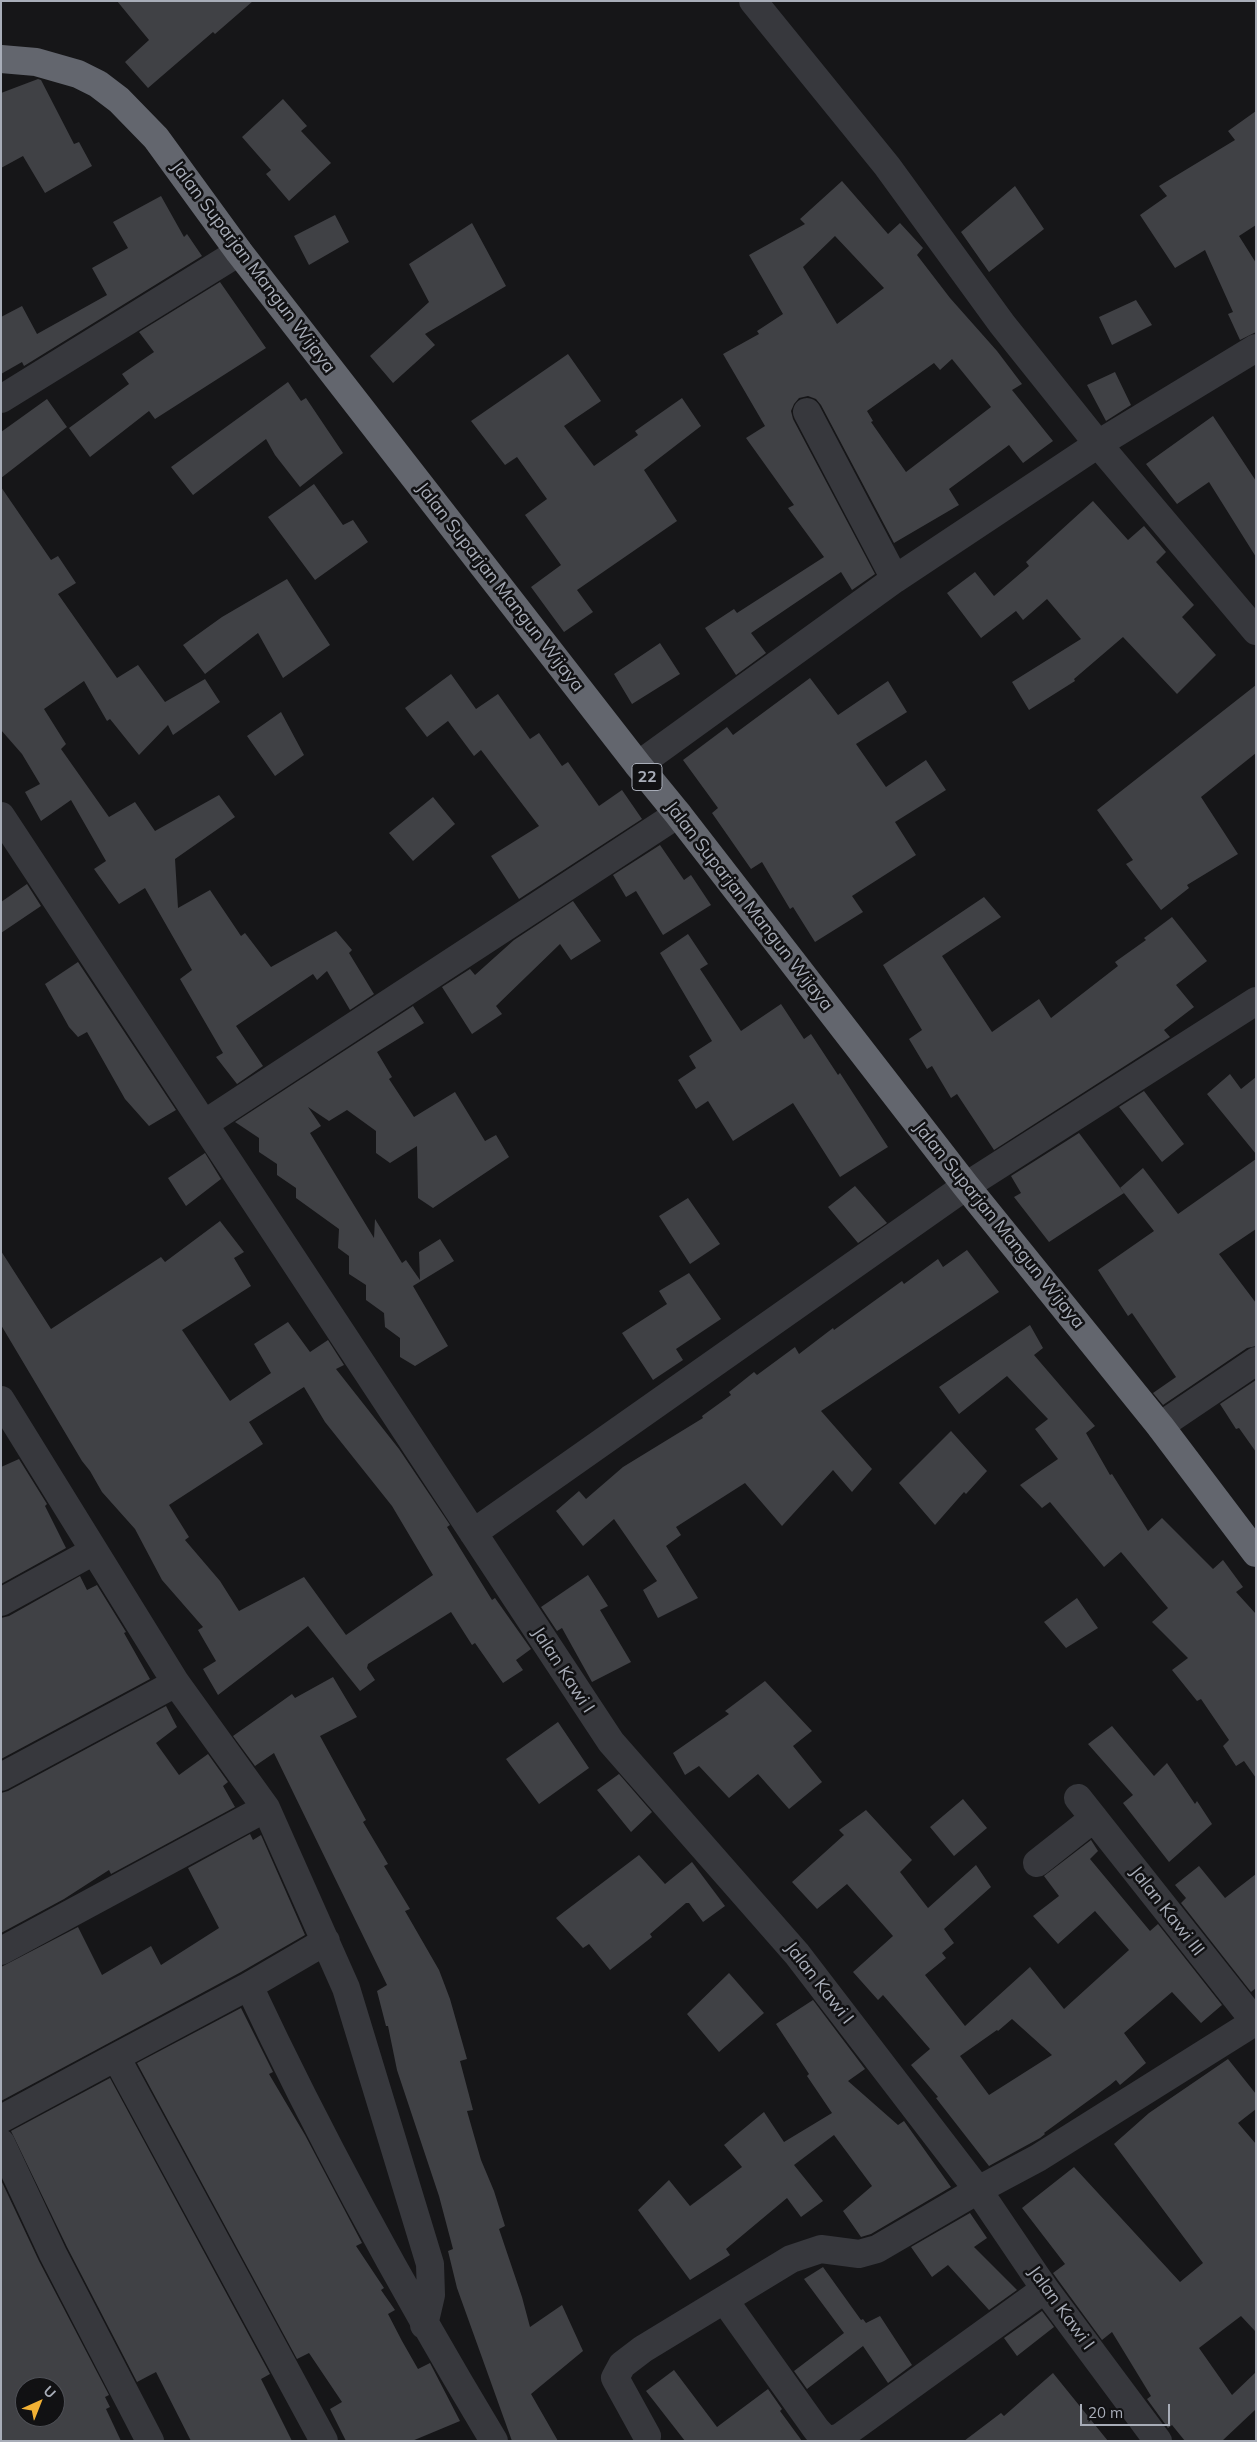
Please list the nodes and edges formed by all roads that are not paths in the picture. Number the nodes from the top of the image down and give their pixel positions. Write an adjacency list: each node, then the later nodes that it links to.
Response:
1 (753, 1): 7 (street)
2 (1, 58): 3 (highway, Jalan Suparjan Mangun Wijaya / 22)
3 (239, 252): 5 (street); 10 (highway, Jalan Suparjan Mangun Wijaya / 22)
4 (1256, 348): 7 (street)
5 (1, 399)
6 (807, 412): 8 (street)
7 (1098, 444): 8 (street); 9 (street)
8 (895, 579): 10 (street)
9 (1256, 631)
10 (638, 765): 11 (highway, Jalan Suparjan Mangun Wijaya / 22)
11 (678, 814): 14 (street); 15 (highway, Jalan Suparjan Mangun Wijaya / 22)
12 (1, 816): 14 (street, Jalan Kawi I)
13 (1256, 1001): 15 (street)
14 (204, 1124): 19 (street, Jalan Kawi I)
15 (966, 1186): 18 (highway, Jalan Suparjan Mangun Wijaya / 22); 19 (street)
16 (1256, 1362): 18 (street)
17 (6, 1418): 20 (street)
18 (1160, 1426): 21 (highway, Jalan Suparjan Mangun Wijaya / 22)
19 (473, 1533): 34 (street, Jalan Kawi I)
20 (94, 1551): 22 (street); 23 (street)
21 (1256, 1553)
22 (1, 1602)
23 (176, 1683): 24 (street); 25 (street)
24 (1, 1776)
25 (266, 1808): 27 (street); 28 (street)
26 (1037, 1863): 30 (street, Jalan Kawi III)
27 (326, 1942): 29 (street); 37 (street)
28 (1, 1951)
29 (249, 1986): 31 (street); 37 (street)
30 (1255, 2022): 34 (street)
31 (116, 2056): 32 (street); 41 (street)
32 (1, 2118)
33 (1, 2143): 40 (street)
34 (978, 2190): 35 (street, Jalan Kawi I); 36 (street)
35 (1045, 2289): 36 (street); 42 (street, Jalan Kawi I)
36 (725, 2301): 38 (street)
37 (424, 2324): 39 (street)
38 (647, 2436)
39 (484, 2438)
40 (150, 2441)
41 (324, 2441)
42 (1158, 2441)

